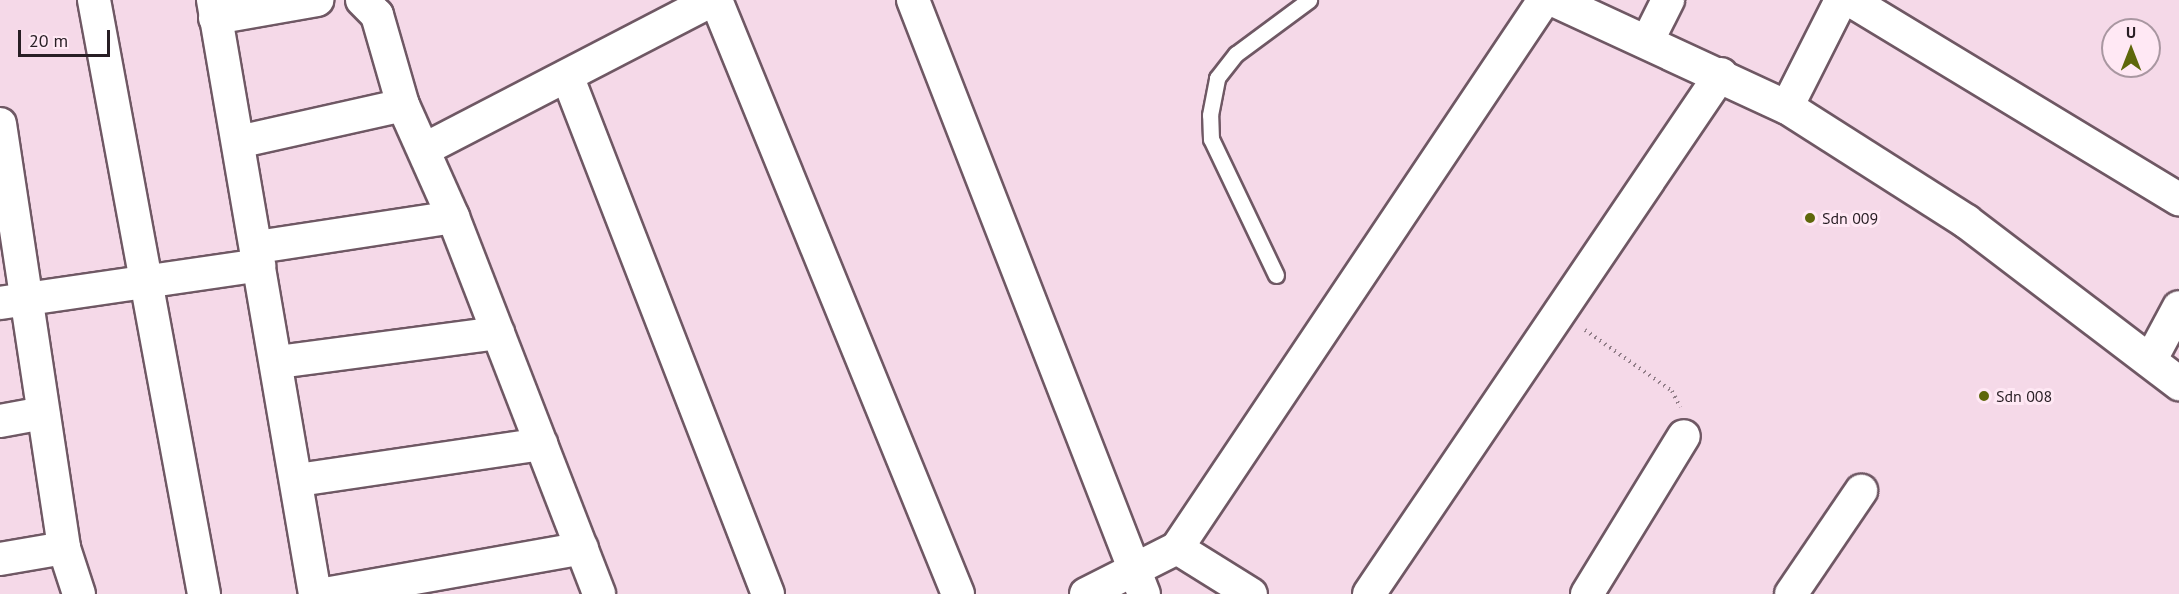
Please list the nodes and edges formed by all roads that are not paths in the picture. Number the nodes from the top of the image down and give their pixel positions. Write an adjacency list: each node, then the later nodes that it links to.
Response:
1 (94, 0): 26 (street)
2 (317, 0): 12 (street)
3 (362, 0): 16 (street)
4 (714, 0): 15 (street); 50 (street)
5 (913, 0): 43 (street)
6 (1309, 0): 25 (lane)
7 (1544, 0): 41 (street)
8 (1555, 0): 13 (street)
9 (1668, 0): 13 (street)
10 (1841, 0): 17 (street)
11 (1850, 0): 22 (street)
12 (214, 9): 19 (street)
13 (1648, 40): 14 (street)
14 (1721, 74): 17 (street); 53 (street)
15 (568, 78): 20 (street); 49 (street)
16 (403, 105): 19 (street); 20 (street)
17 (1787, 107): 30 (street)
18 (0, 124): 21 (street)
19 (238, 142): 24 (street)
20 (425, 149): 23 (street)
21 (4, 177): 27 (street)
22 (2179, 199)
23 (453, 217): 24 (street); 29 (street)
24 (259, 256): 26 (street); 31 (street)
25 (1276, 275)
26 (150, 280): 27 (street); 45 (street)
27 (13, 301): 33 (street)
28 (2179, 307): 30 (street)
29 (498, 333): 31 (street); 36 (street)
30 (2150, 361): 32 (street)
31 (278, 362): 37 (street)
32 (2179, 383)
33 (44, 413): 34 (street); 39 (street)
34 (0, 421)
35 (1684, 436): 54 (street)
36 (541, 444): 37 (street); 40 (street)
37 (298, 480): 46 (street)
38 (1861, 491): 55 (street)
39 (64, 548): 42 (street); 44 (street)
40 (582, 548): 47 (street); 48 (street)
41 (1177, 548): 43 (street); 52 (street)
42 (0, 559)
43 (1138, 583): 51 (street)
44 (79, 594)
45 (204, 594)
46 (315, 594)
47 (325, 594)
48 (600, 594)
49 (768, 594)
50 (958, 594)
51 (1086, 594)
52 (1251, 594)
53 (1369, 594)
54 (1587, 594)
55 (1791, 594)

